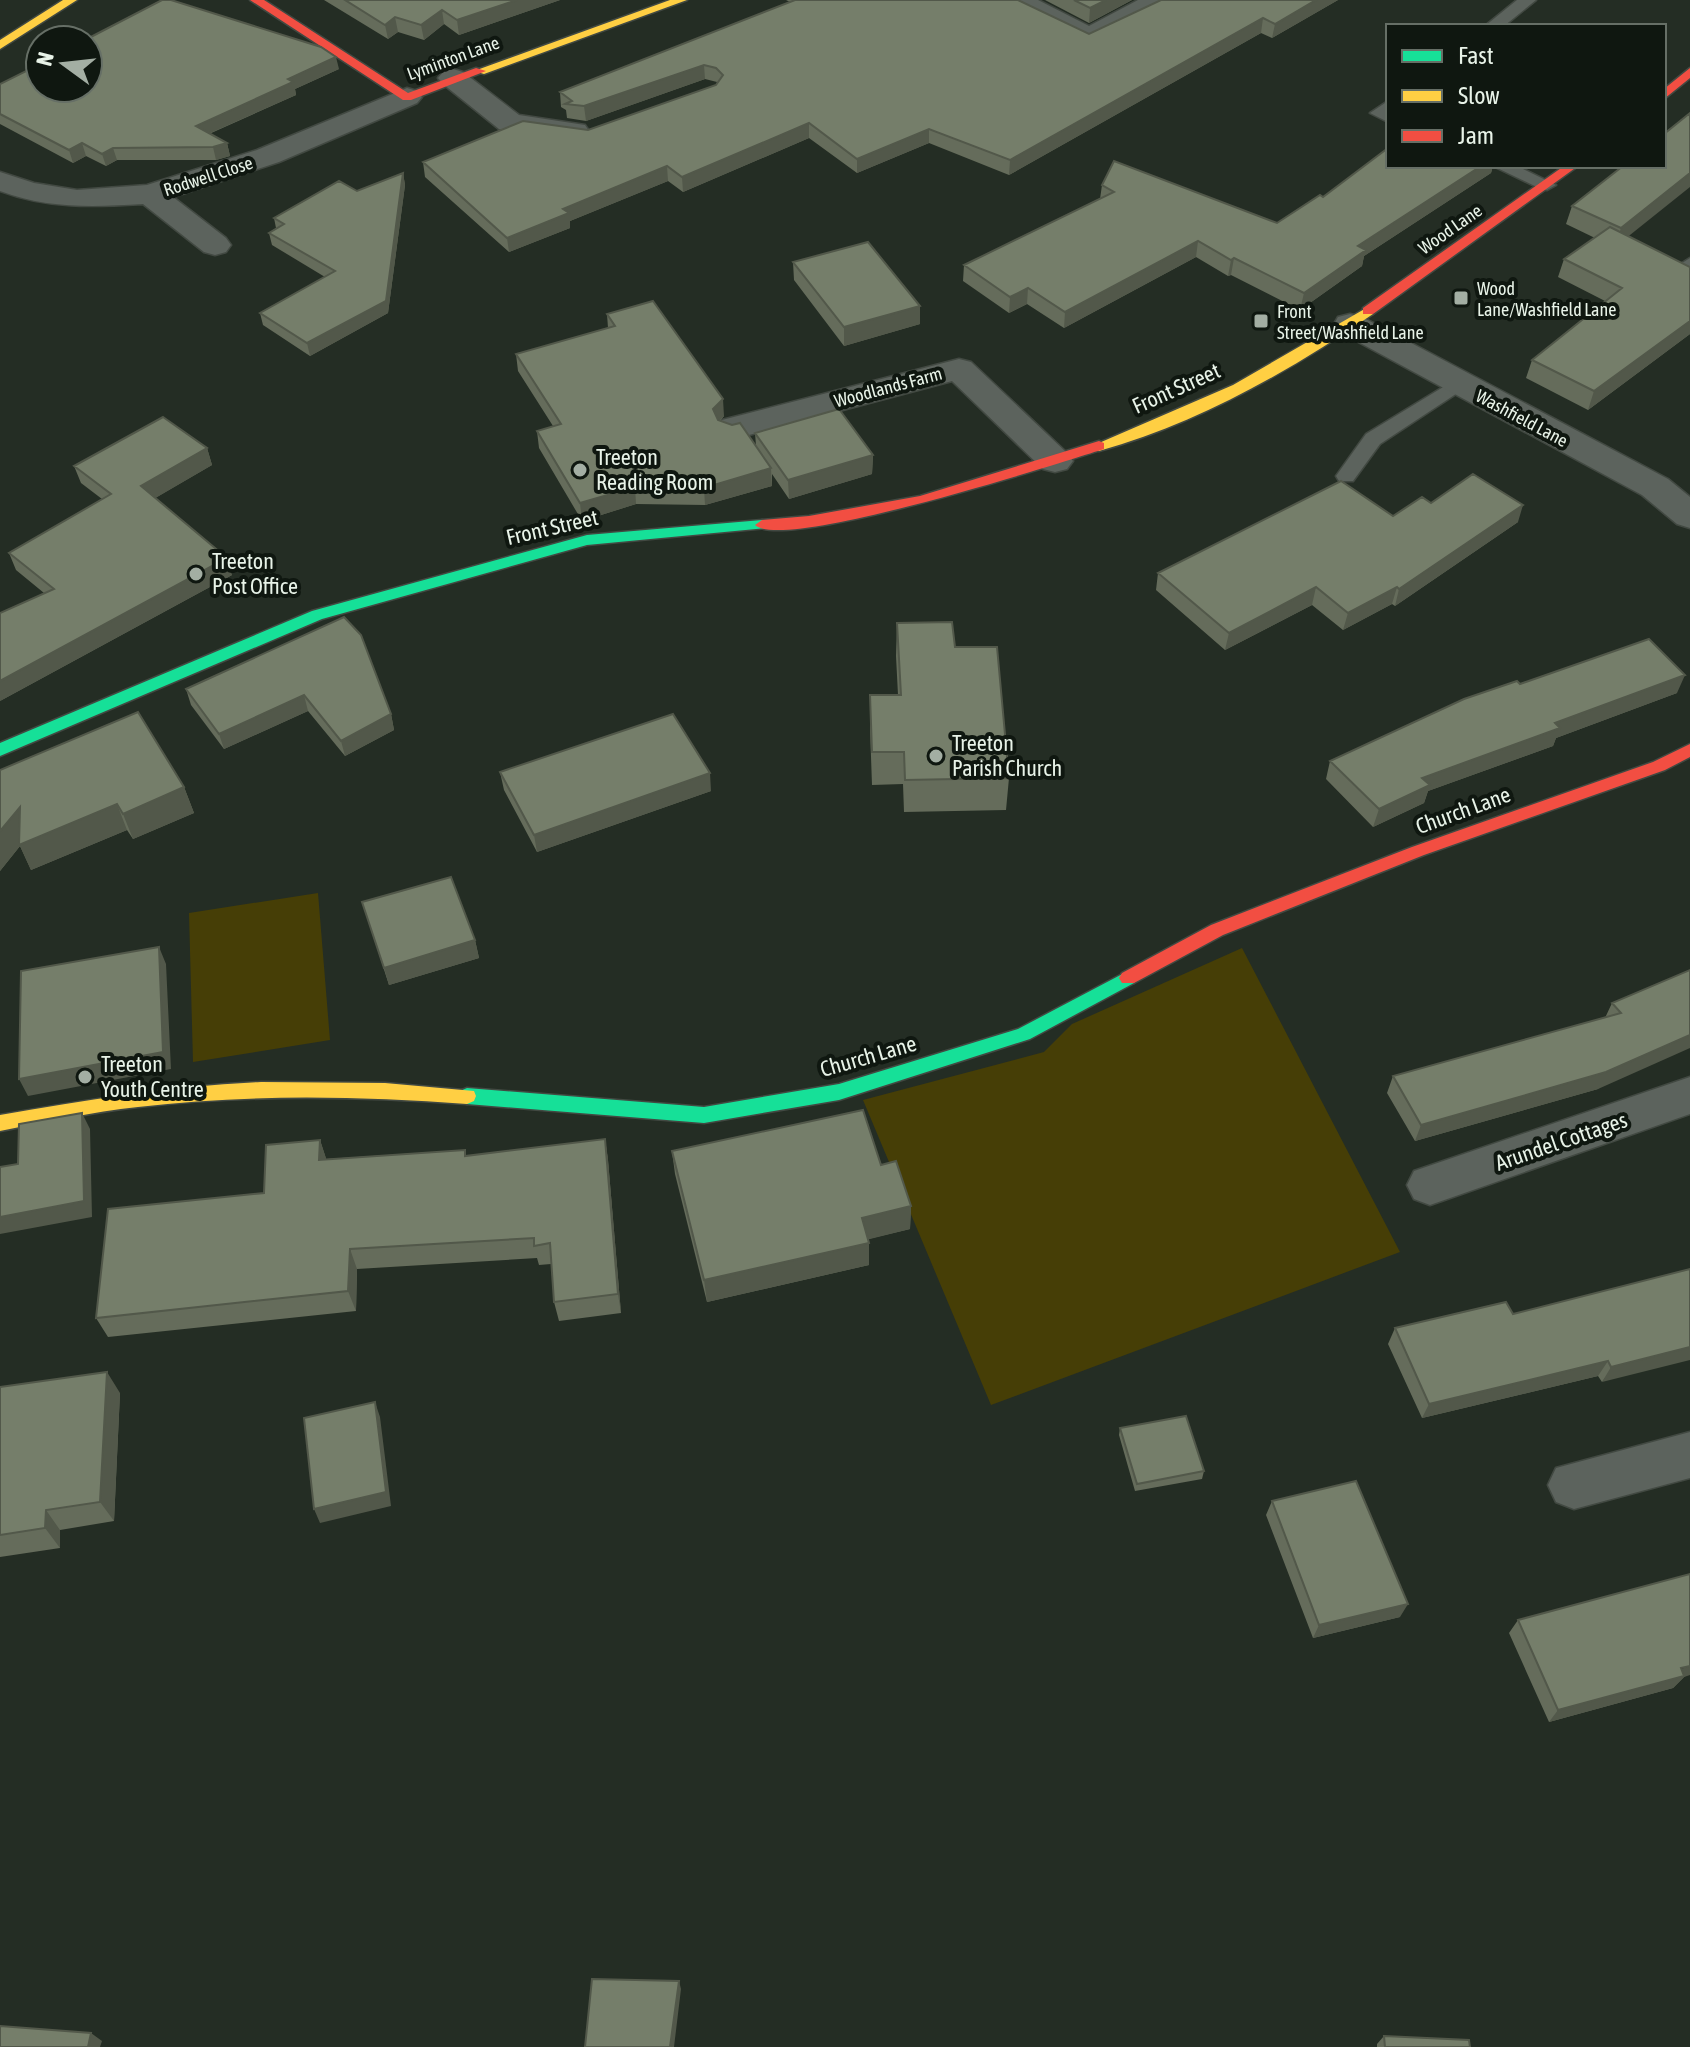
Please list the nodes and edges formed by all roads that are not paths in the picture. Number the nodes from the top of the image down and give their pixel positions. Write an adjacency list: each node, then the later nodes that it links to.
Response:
1 (71, 0): 8 (street)
2 (256, 0): 12 (street, Lyminton Lane)
3 (681, 0): 10 (street, Lyminton Lane)
4 (1017, 0): 5 (street)
5 (1159, 0)
6 (1528, 0): 7 (lane)
7 (1496, 24)
8 (0, 45)
9 (1690, 72): 11 (street)
10 (453, 78): 12 (street, Lyminton Lane); 13 (street)
11 (1666, 93)
12 (407, 97): 18 (street, Rodwell Close)
13 (602, 128)
14 (1507, 168): 17 (lane)
15 (1569, 168): 17 (street, Wood Lane)
16 (0, 181): 18 (street, Rodwell Close)
17 (1547, 185): 20 (street, Wood Lane)
18 (150, 194): 19 (street)
19 (215, 245)
20 (1350, 324): 21 (street, Washfield Lane); 23 (street, Front Street)
21 (1458, 384): 24 (lane); 26 (street, Washfield Lane)
22 (734, 428): 23 (street, Woodlands Farm)
23 (1055, 461): 28 (street, Front Street)
24 (1346, 476)
25 (1690, 482): 26 (street)
26 (1655, 487): 27 (street, Washfield Lane)
27 (1690, 516)
28 (0, 750)
29 (1690, 750): 31 (street, Church Lane)
30 (1690, 1095): 32 (street, Arundel Cottages)
31 (0, 1123)
32 (1430, 1185)
33 (1690, 1455): 34 (street)
34 (1574, 1485)

